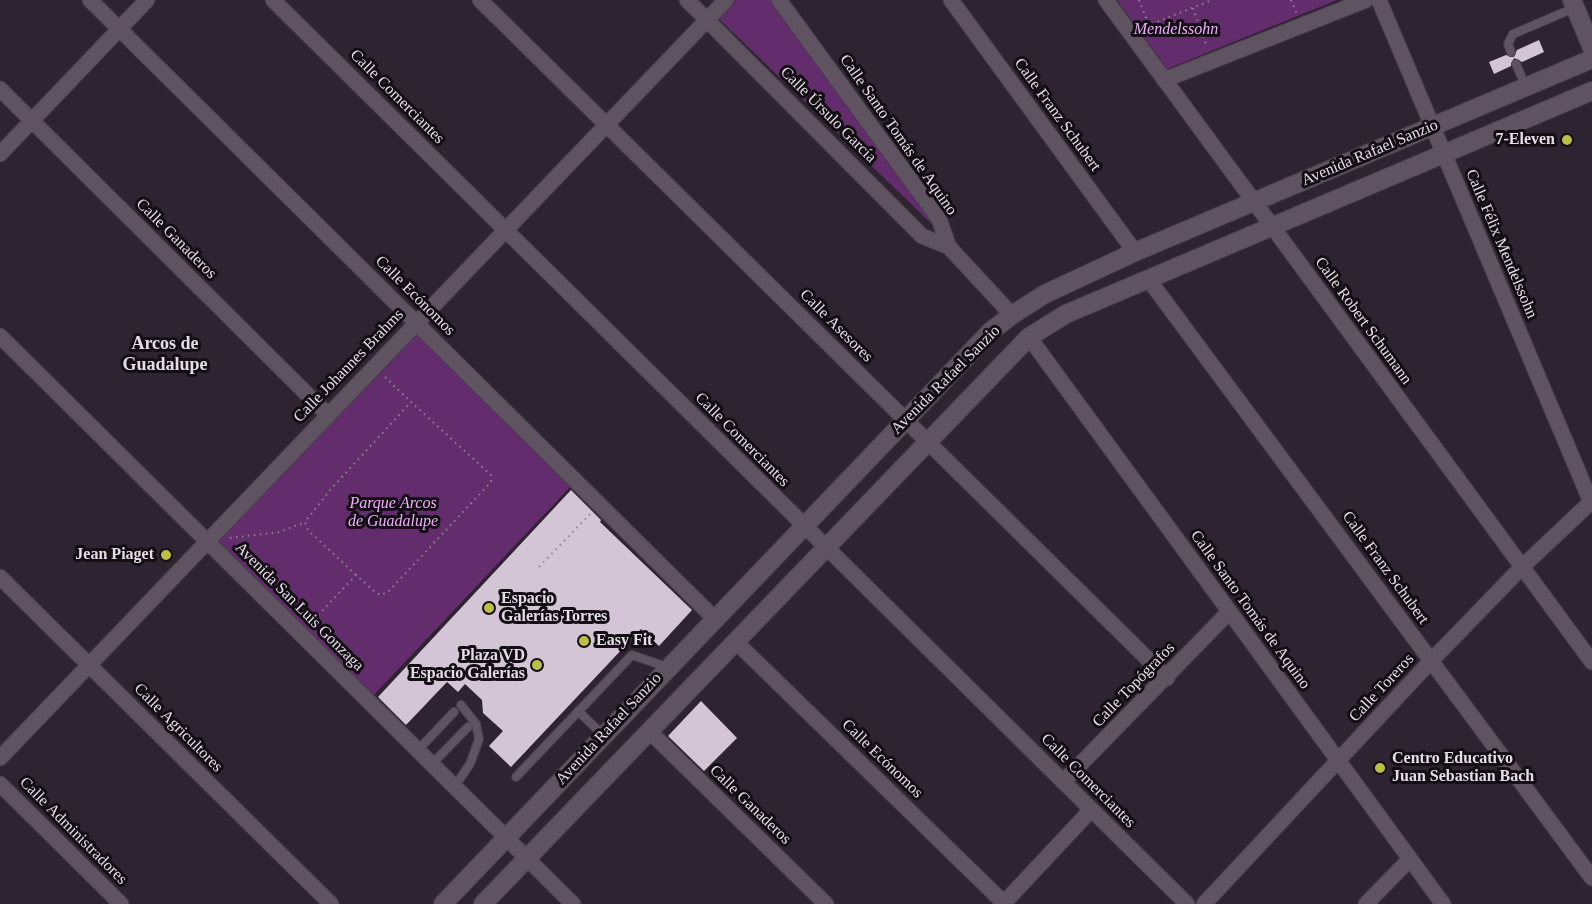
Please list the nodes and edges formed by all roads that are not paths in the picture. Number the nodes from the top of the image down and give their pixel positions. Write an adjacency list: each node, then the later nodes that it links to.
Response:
1 (90, 0): 14 (street, Calle Ecónomos)
2 (147, 0): 14 (street)
3 (273, 0): 30 (street, Calle Comerciantes)
4 (480, 0): 24 (street, Calle Asesores)
5 (687, 0): 13 (street, Calle Úrsulo García)
6 (726, 0): 13 (street, Calle Johannes Brahms)
7 (779, 0): 31 (street, Calle Santo Tomás de Aquino)
8 (951, 0): 32 (street, Calle Franz Schubert)
9 (1106, 0): 19 (street, Calle Robert Schumann)
10 (1366, 0): 19 (street)
11 (1379, 0): 25 (street, Calle Félix Mendelssohn)
12 (1574, 4): 15 (main road); 16 (lane)
13 (707, 20): 24 (street, Calle Johannes Brahms); 31 (street, Calle Úrsulo García)
14 (119, 29): 23 (street); 35 (street, Calle Ecónomos)
15 (1592, 48)
16 (1512, 52)
17 (1592, 59): 20 (main road, Avenida Rafael Sanzio)
18 (1516, 64): 20 (lane)
19 (1164, 80): 28 (street, Calle Robert Schumann)
20 (1526, 87): 25 (main road, Avenida Rafael Sanzio)
21 (0, 89): 23 (street, Calle Ganaderos)
22 (1592, 91): 27 (main road, Avenida Rafael Sanzio)
23 (32, 121): 26 (street); 38 (street, Calle Ganaderos)
24 (607, 125): 30 (street, Calle Johannes Brahms); 39 (street, Calle Asesores)
25 (1432, 127): 27 (street, Calle Félix Mendelssohn); 28 (main road, Avenida Rafael Sanzio)
26 (0, 154)
27 (1444, 154): 29 (main road, Avenida Rafael Sanzio); 41 (street, Calle Félix Mendelssohn)
28 (1253, 203): 29 (street, Calle Robert Schumann); 32 (main road, Avenida Rafael Sanzio)
29 (1271, 227): 33 (main road, Avenida Rafael Sanzio); 45 (street, Calle Robert Schumann)
30 (506, 230): 35 (street, Calle Johannes Brahms); 42 (street, Calle Comerciantes)
31 (949, 247): 34 (street, Calle Santo Tomás de Aquino)
32 (1135, 252): 34 (main road, Avenida Rafael Sanzio)
33 (1149, 280): 37 (main road, Avenida Rafael Sanzio); 50 (street, Calle Franz Schubert)
34 (1012, 315): 39 (main road, Avenida Rafael Sanzio)
35 (416, 322): 38 (street, Calle Johannes Brahms); 48 (street, Calle Ecónomos)
36 (0, 336): 43 (street, Avenida San Luis Gonzaga)
37 (1029, 337): 40 (main road, Avenida Rafael Sanzio); 47 (street, Calle Santo Tomás de Aquino)
38 (328, 415): 43 (street, Calle Johannes Brahms)
39 (906, 420): 40 (street, Calle Asesores); 42 (main road, Avenida Rafael Sanzio)
40 (927, 441): 44 (main road, Avenida Rafael Sanzio); 54 (street, Calle Asesores)
41 (1591, 502): 45 (street, Calle Toreros)
42 (804, 527): 44 (street, Calle Comerciantes); 48 (main road, Avenida Rafael Sanzio)
43 (207, 541): 52 (street, Calle Johannes Brahms); 61 (street, Avenida San Luis Gonzaga)
44 (825, 548): 49 (main road, Avenida Rafael Sanzio); 66 (street, Calle Comerciantes)
45 (1522, 567): 50 (street, Calle Toreros); 51 (street, Calle Robert Schumann)
46 (0, 577): 52 (street, Calle Agricultores)
47 (1230, 612): 54 (street, Calle Topógrafos); 63 (street, Calle Santo Tomás de Aquino)
48 (714, 618): 53 (main road, Avenida Rafael Sanzio)
49 (735, 641): 59 (main road, Avenida Rafael Sanzio); 80 (street, Calle Ecónomos)
50 (1431, 661): 63 (street, Calle Toreros); 73 (street, Calle Franz Schubert)
51 (1592, 662)
52 (88, 664): 62 (street, Calle Johannes Brahms); 75 (street, Calle Agricultores)
53 (667, 668): 56 (lane); 60 (main road, Avenida Rafael Sanzio)
54 (1167, 678): 66 (street, Calle Topógrafos)
55 (461, 705): 68 (lane)
56 (578, 711): 60 (lane); 65 (lane)
57 (454, 712): 61 (lane)
58 (468, 727): 64 (lane)
59 (649, 731): 71 (main road, Avenida Rafael Sanzio); 79 (street, Calle Ganaderos)
60 (603, 736): 70 (main road, Avenida Rafael Sanzio)
61 (418, 750): 64 (street, Avenida San Luis Gonzaga)
62 (0, 758)
63 (1338, 761): 72 (street, Calle Santo Tomás de Aquino); 82 (street, Calle Toreros)
64 (432, 764): 68 (street, Avenida San Luis Gonzaga)
65 (516, 777)
66 (1063, 782): 69 (street, Calle Comerciantes)
67 (0, 784): 74 (street, Calle Administradores)
68 (455, 786): 70 (street, Avenida San Luis Gonzaga)
69 (1091, 810): 80 (street); 81 (street, Calle Comerciantes)
70 (507, 838): 71 (street, Avenida San Luis Gonzaga); 76 (main road, Avenida Rafael Sanzio)
71 (527, 859): 77 (main road, Avenida Rafael Sanzio); 78 (street, Avenida San Luis Gonzaga)
72 (1410, 859): 83 (street); 84 (street, Calle Santo Tomás de Aquino)
73 (1592, 878)
74 (121, 904)
75 (331, 904)
76 (443, 904)
77 (483, 904)
78 (573, 904)
79 (826, 904)
80 (1003, 904)
81 (1187, 904)
82 (1204, 904)
83 (1366, 904)
84 (1443, 904)

